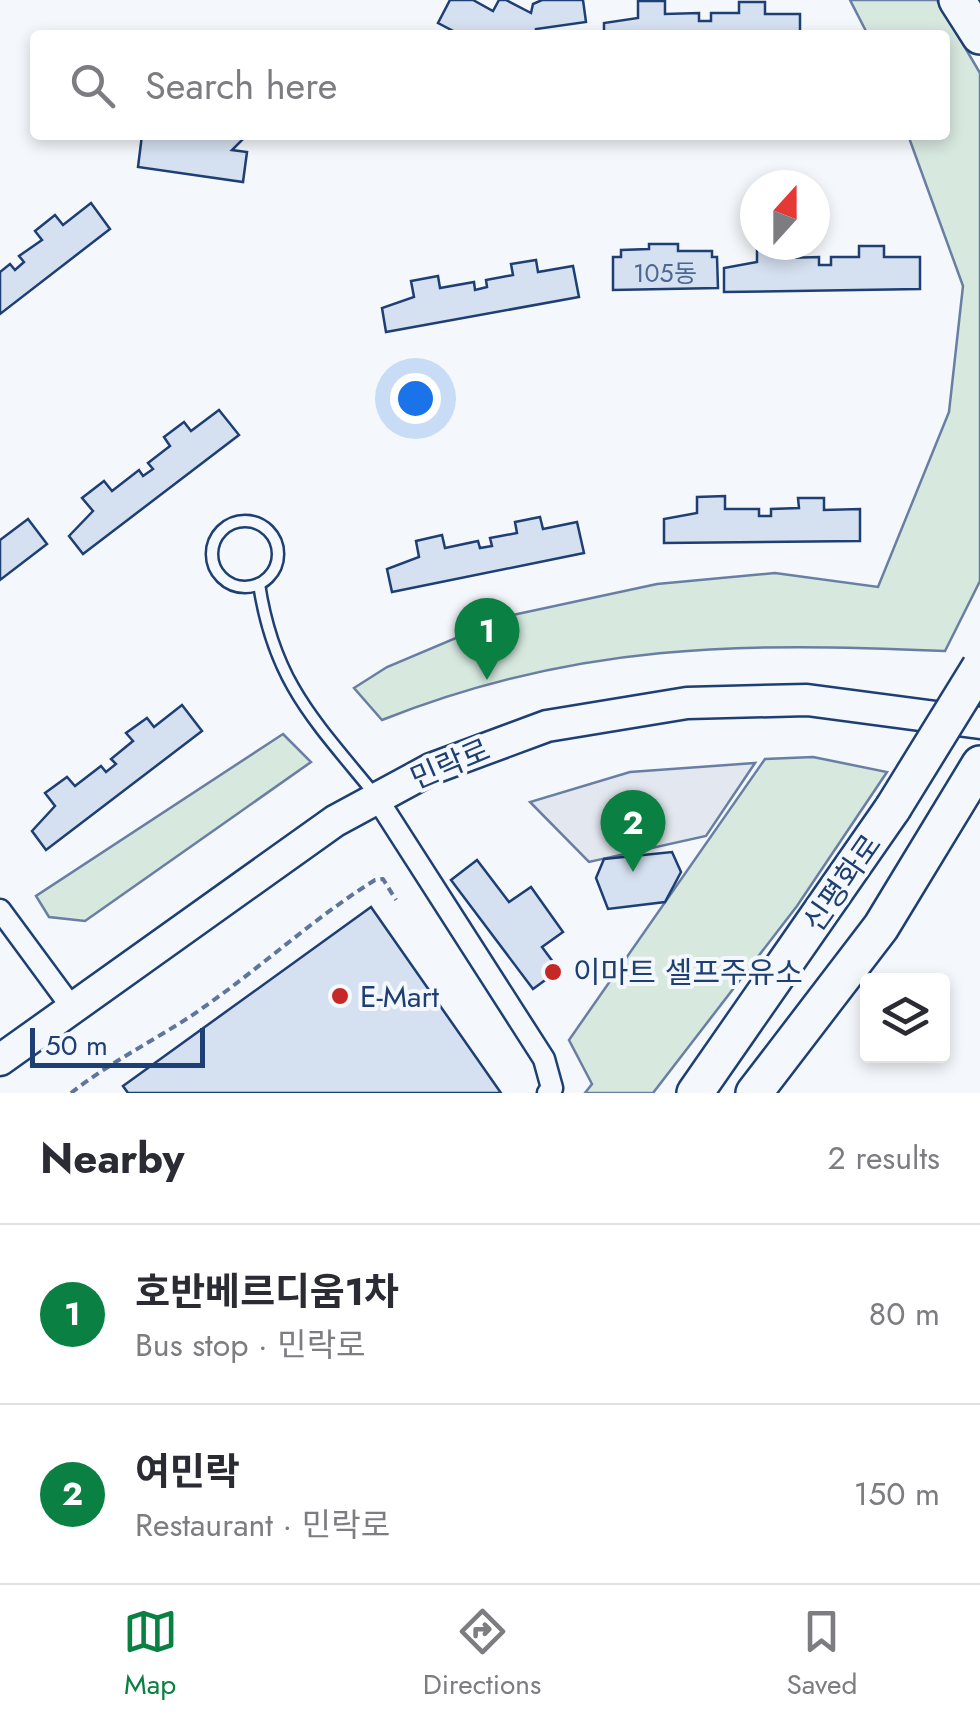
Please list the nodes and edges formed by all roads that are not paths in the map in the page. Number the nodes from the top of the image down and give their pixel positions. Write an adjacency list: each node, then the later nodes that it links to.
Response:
1 (259, 584): 1 (lane); 5 (lane)
2 (980, 667): 10 (highway, 신평화로, bridge)
3 (980, 723): 5 (main road, 민락로)
4 (972, 777): 11 (highway, 신평화로)
5 (376, 797): 7 (main road, 민락로); 9 (street)
6 (0, 910): 7 (street)
7 (73, 1009): 8 (main road, 민락로)
8 (0, 1060)
9 (548, 1093)
10 (695, 1093)
11 (754, 1093)

